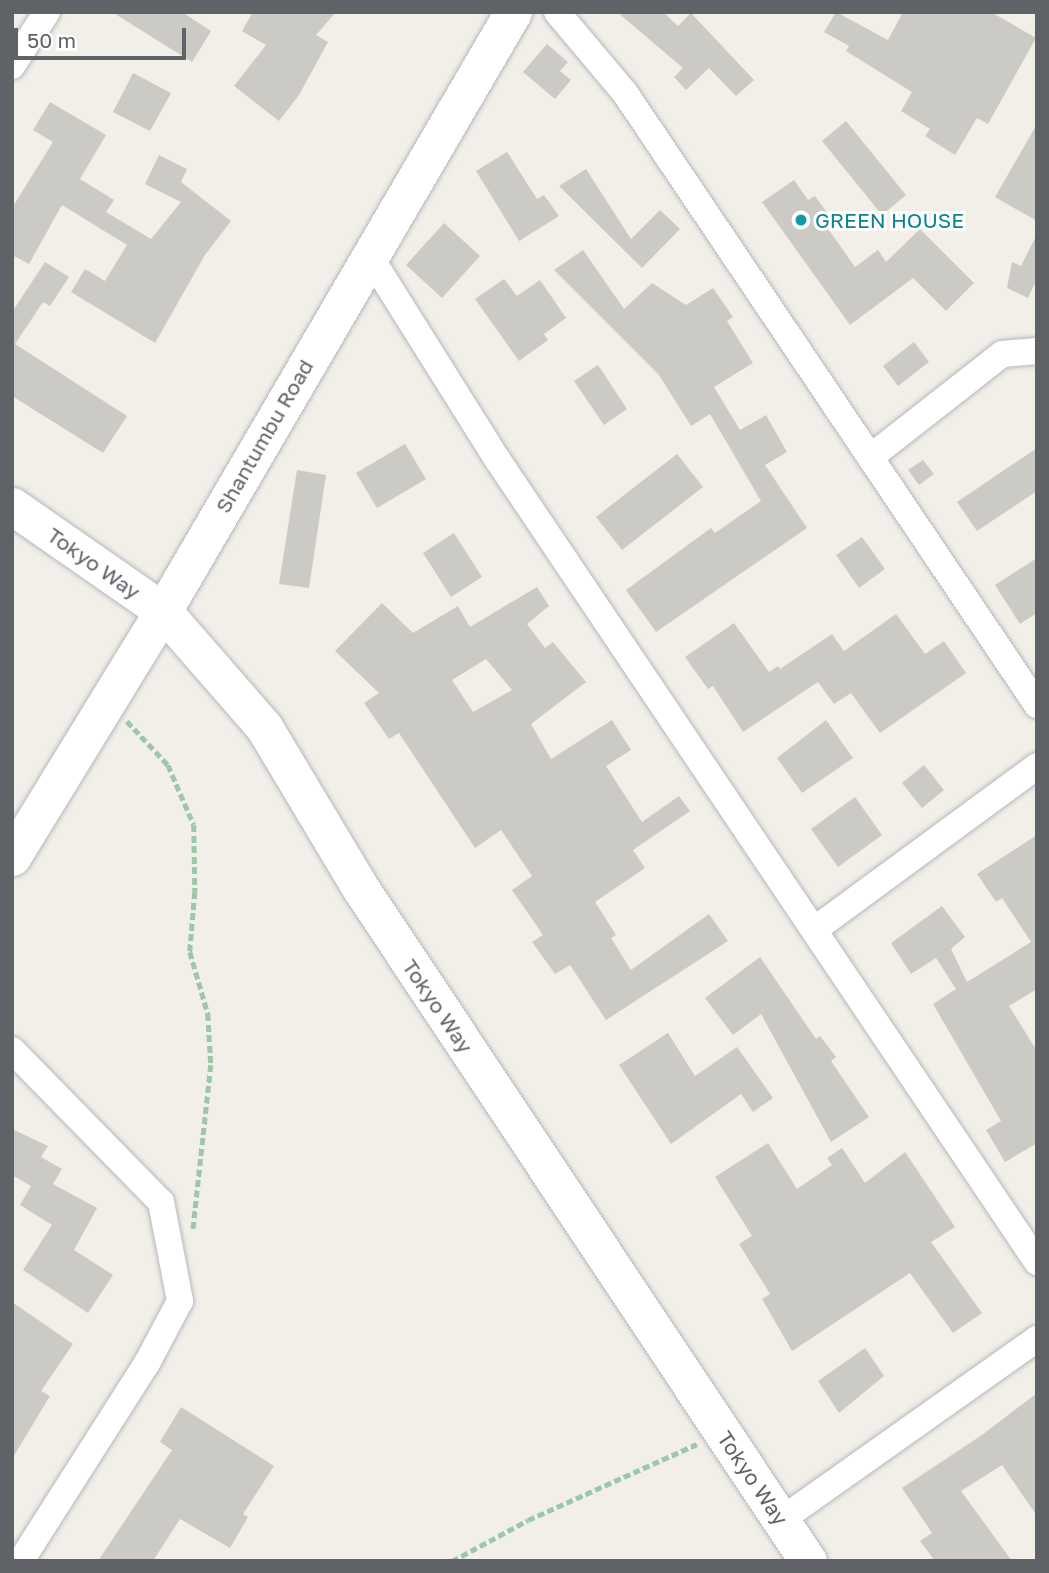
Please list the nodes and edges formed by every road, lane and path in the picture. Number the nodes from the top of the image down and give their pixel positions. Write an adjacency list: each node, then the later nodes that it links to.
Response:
1 (47, 12): 4 (street)
2 (513, 12): 5 (main road, Shantumbu Road)
3 (558, 12): 7 (street)
4 (12, 66)
5 (369, 255): 9 (main road, Shantumbu Road); 14 (street)
6 (1037, 351): 7 (street)
7 (873, 456): 11 (street)
8 (12, 506): 9 (main road, Tokyo Way)
9 (163, 611): 10 (main road, Shantumbu Road); 19 (main road, Tokyo Way)
10 (105, 701): 13 (main road, Shantumbu Road); 16 (path)
11 (1037, 705)
12 (1037, 766): 14 (street)
13 (12, 857)
14 (814, 930): 17 (street)
15 (12, 1049): 21 (street)
16 (193, 1235)
17 (1037, 1262)
18 (1037, 1339): 20 (street)
19 (722, 1432): 20 (main road, Tokyo Way); 22 (path)
20 (781, 1520): 23 (main road, Tokyo Way)
21 (21, 1561)
22 (452, 1561)
23 (808, 1561)

